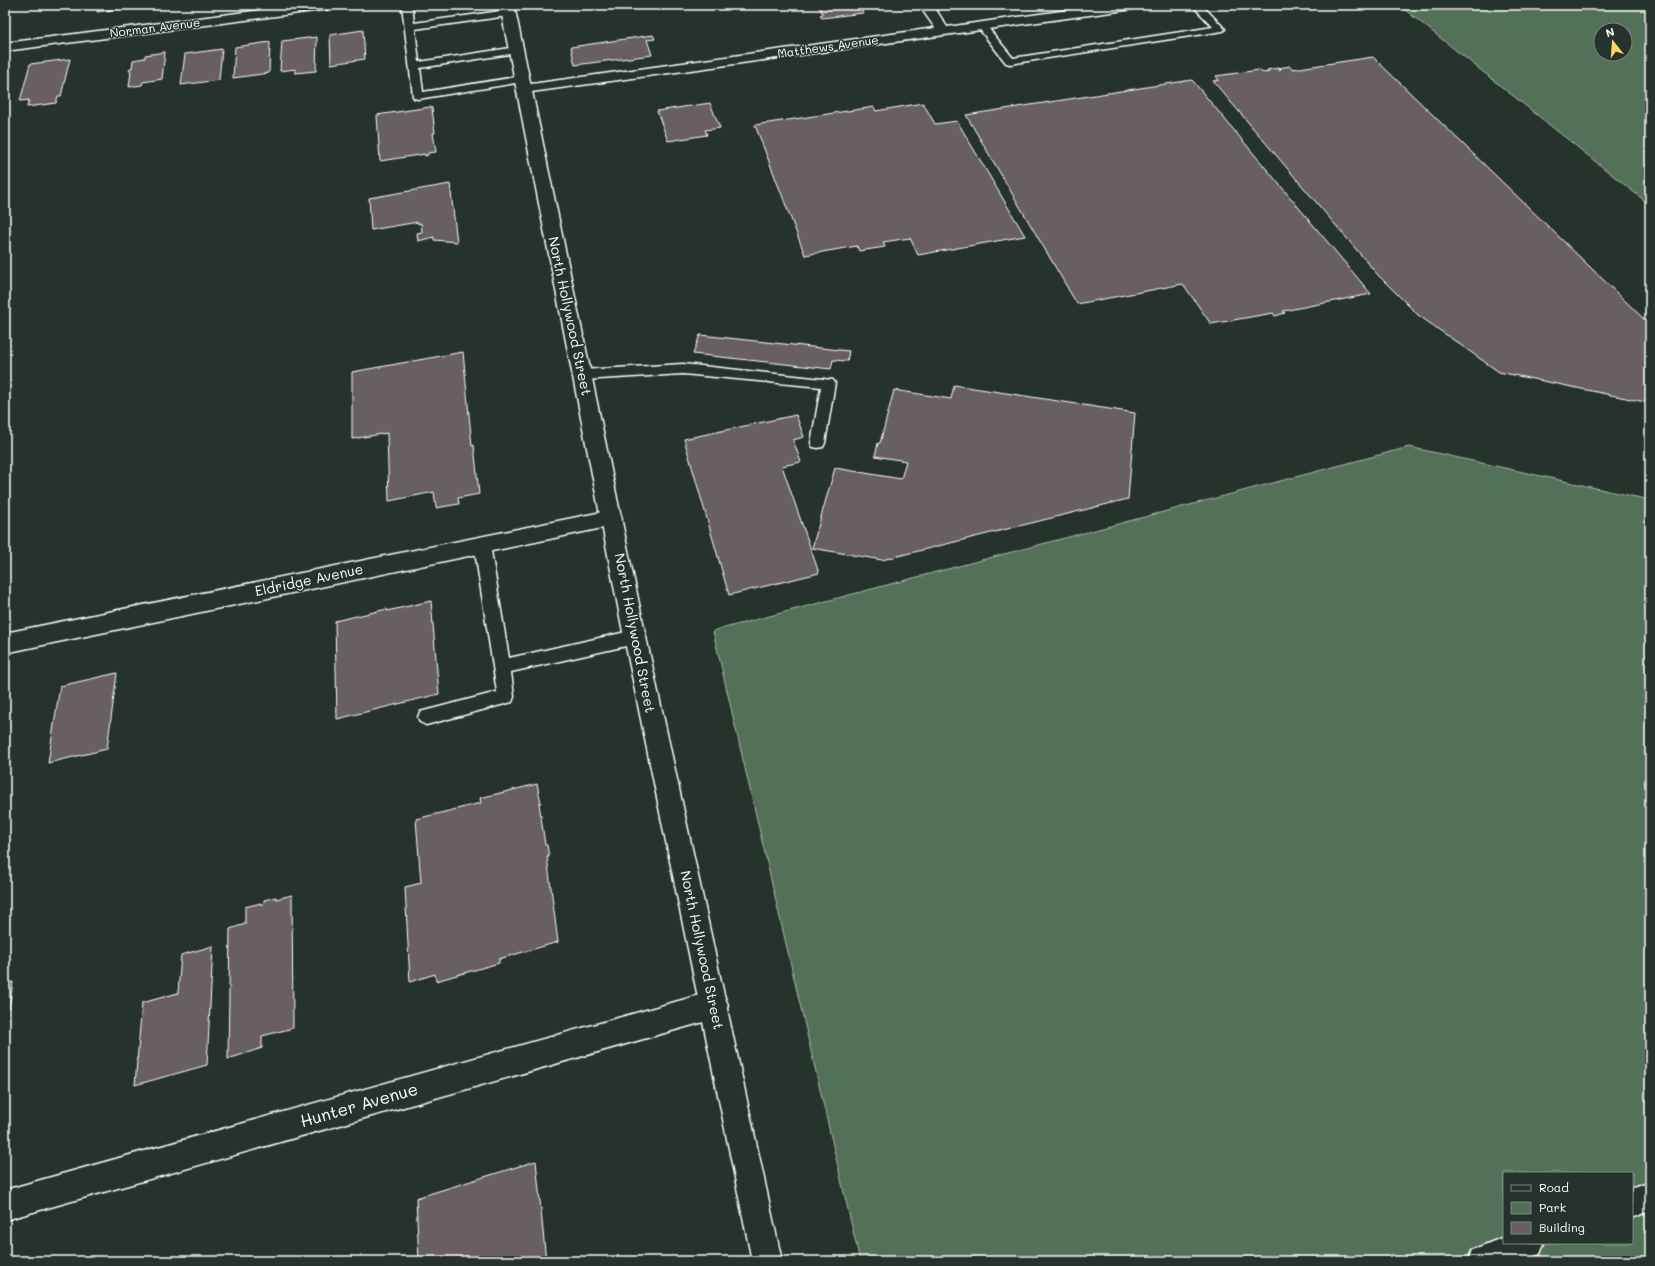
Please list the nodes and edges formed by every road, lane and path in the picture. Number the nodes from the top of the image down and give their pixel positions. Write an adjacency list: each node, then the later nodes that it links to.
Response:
1 (330, 5): 10 (street, Norman Avenue)
2 (406, 5): 8 (lane)
3 (926, 5): 9 (street)
4 (1133, 5): 7 (street, Matthews Avenue)
5 (1197, 5): 7 (lane)
6 (507, 9): 8 (lane); 11 (street, North Hollywood Street)
7 (982, 26): 9 (street, Matthews Avenue)
8 (410, 27): 12 (lane)
9 (944, 32): 13 (street, Matthews Avenue)
10 (5, 47)
11 (516, 50): 12 (lane); 13 (street, North Hollywood Street)
12 (415, 66): 13 (lane)
13 (523, 84): 14 (street, North Hollywood Street)
14 (582, 375): 15 (lane); 16 (street, North Hollywood Street)
15 (818, 443)
16 (612, 518): 17 (street, Eldridge Avenue); 18 (street, North Hollywood Street)
17 (482, 545): 19 (street, Eldridge Avenue); 20 (lane)
18 (635, 637): 20 (lane); 22 (street, North Hollywood Street)
19 (5, 643)
20 (502, 667): 21 (lane)
21 (426, 717)
22 (714, 1005): 25 (street, Hunter Avenue); 27 (street, North Hollywood Street)
23 (1650, 1196): 24 (street)
24 (1633, 1203)
25 (5, 1206)
26 (1526, 1244): 28 (street)
27 (767, 1261)
28 (1483, 1261)

